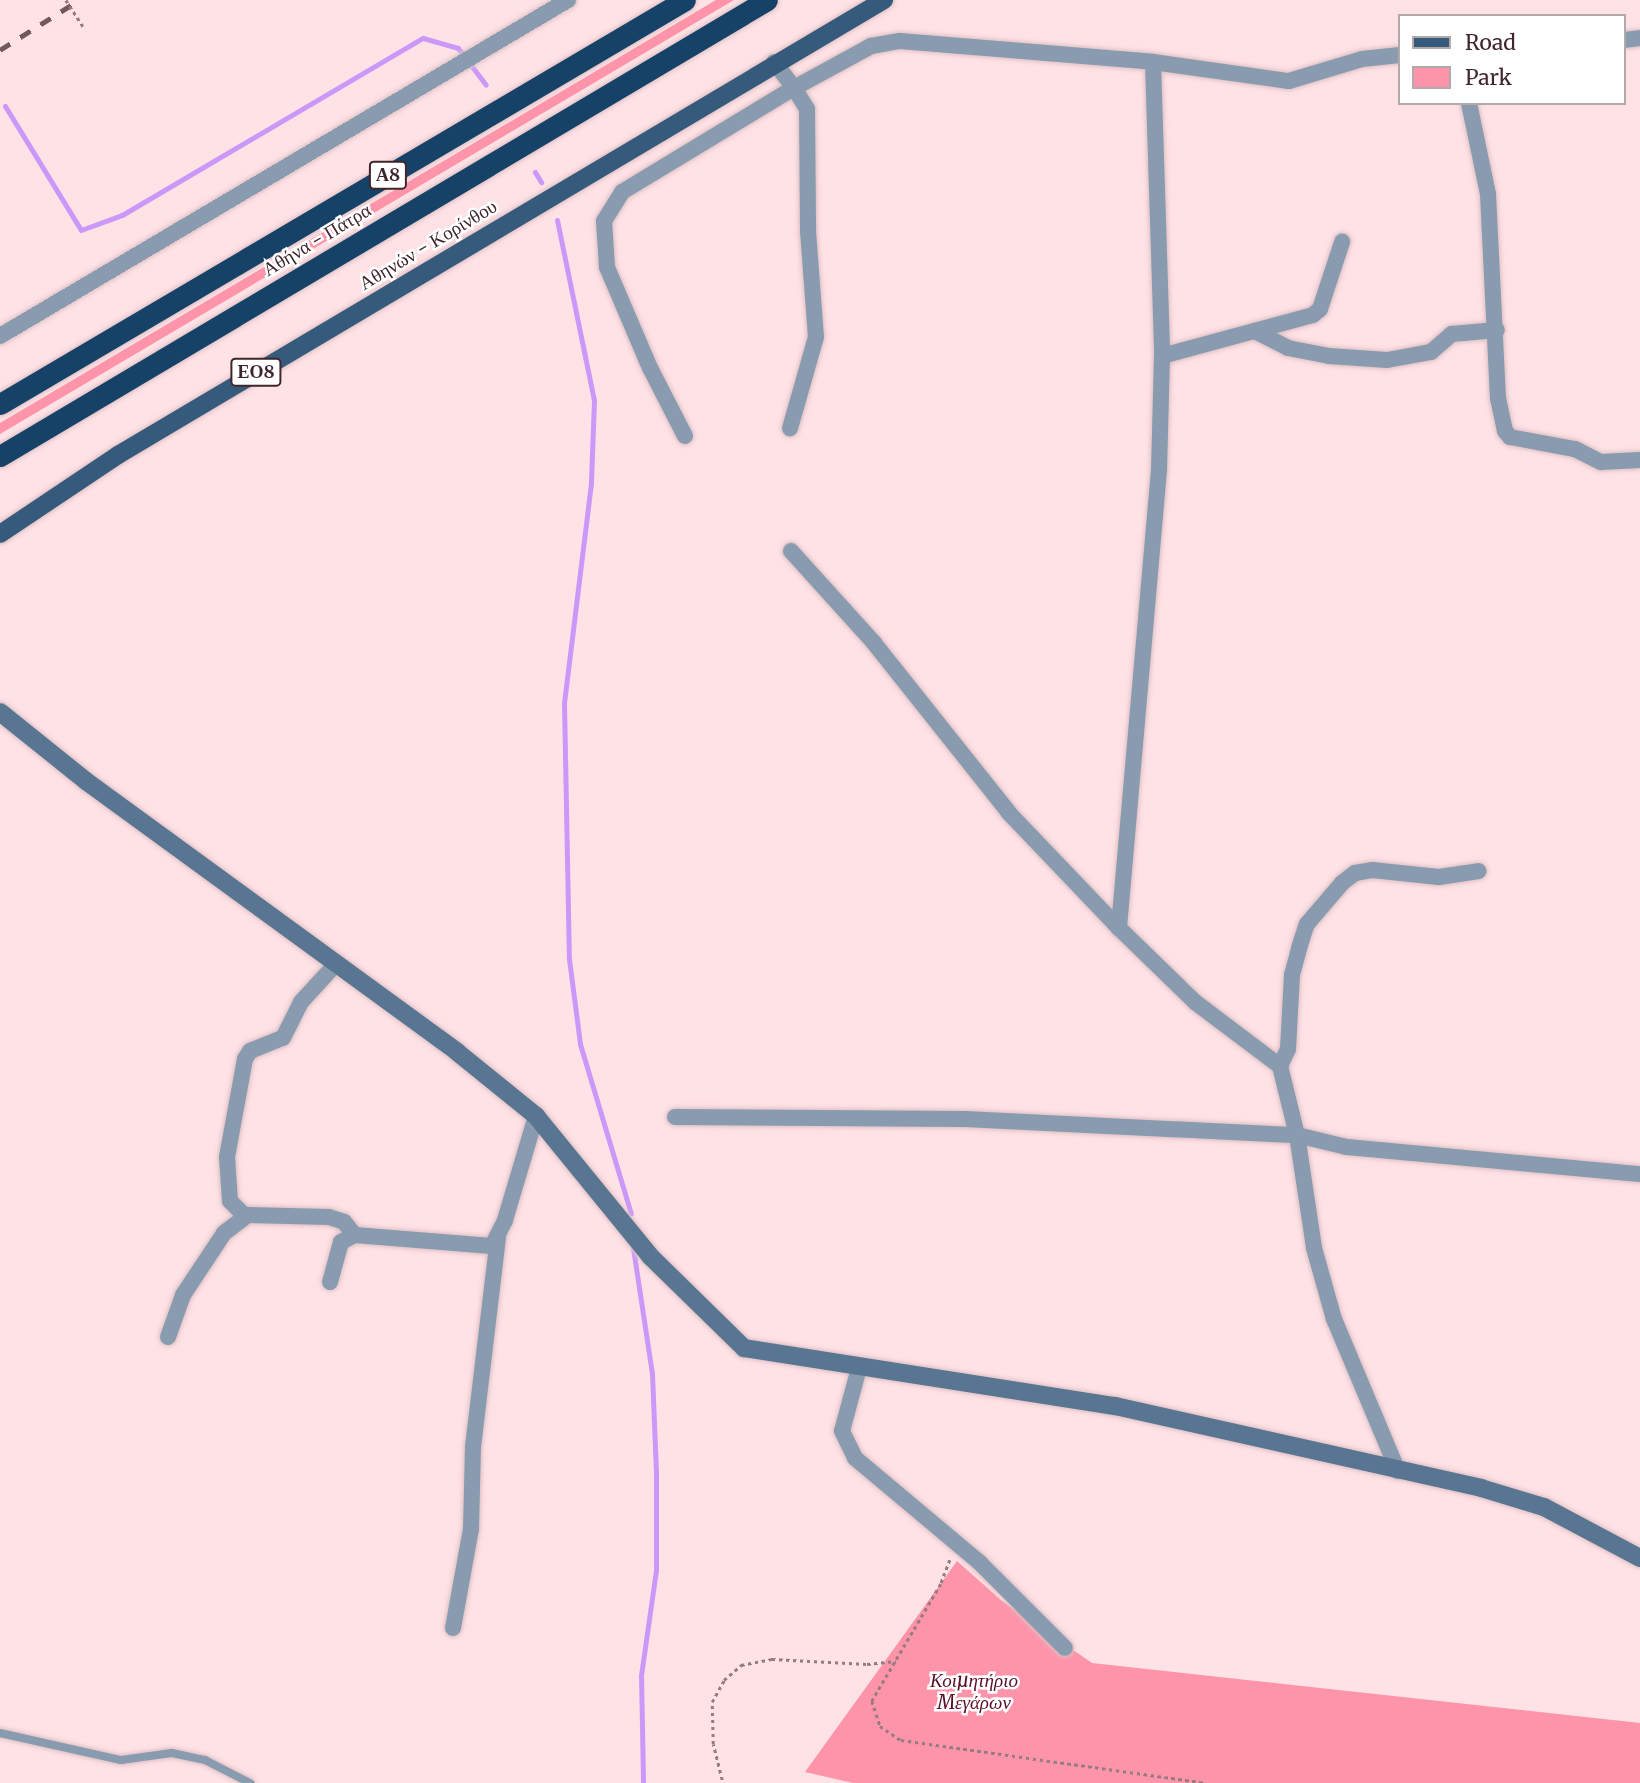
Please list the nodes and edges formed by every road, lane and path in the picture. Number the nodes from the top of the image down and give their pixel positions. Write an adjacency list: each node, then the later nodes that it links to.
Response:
1 (65, 0): 6 (path, bridge)
2 (568, 0): 15 (street)
3 (685, 0): 17 (highway, Αθήνα - Πάτρα / Α8)
4 (767, 0): 20 (highway, Αθήνα - Πάτρα / Α8)
5 (884, 0): 8 (main road, Αθηνών - Κορίνθου / ΕΟ8)
6 (84, 28)
7 (1398, 55): 9 (street)
8 (774, 62): 10 (street); 22 (main road, Αθηνών - Κορίνθου / ΕΟ8)
9 (1153, 62): 10 (street); 16 (street)
10 (794, 88): 18 (street); 19 (street)
11 (1469, 105): 13 (street)
12 (1342, 242): 14 (street)
13 (1497, 330): 14 (street); 21 (street)
14 (1255, 331): 16 (street)
15 (0, 336)
16 (1162, 356): 26 (street)
17 (0, 404)
18 (790, 428)
19 (685, 436)
20 (0, 456)
21 (1640, 460)
22 (0, 534)
23 (791, 551): 26 (street)
24 (0, 712): 27 (street)
25 (1479, 871): 28 (street)
26 (1119, 928): 28 (street)
27 (335, 965): 29 (street); 33 (street)
28 (1280, 1066): 31 (street)
29 (536, 1116): 35 (street); 38 (street)
30 (675, 1117): 31 (street)
31 (1297, 1135): 32 (street); 39 (street)
32 (1640, 1174)
33 (244, 1216): 34 (street); 37 (street)
34 (355, 1235): 35 (street); 36 (street)
35 (498, 1237): 42 (street)
36 (330, 1282)
37 (168, 1337)
38 (859, 1367): 39 (street); 40 (street)
39 (1398, 1471): 41 (street)
40 (956, 1543): 43 (street); 44 (path)
41 (1640, 1558)
42 (453, 1628)
43 (1065, 1648)
44 (896, 1661): 46 (path); 48 (path)
45 (0, 1733): 47 (lane)
46 (722, 1780)
47 (250, 1783)
48 (1206, 1783)

